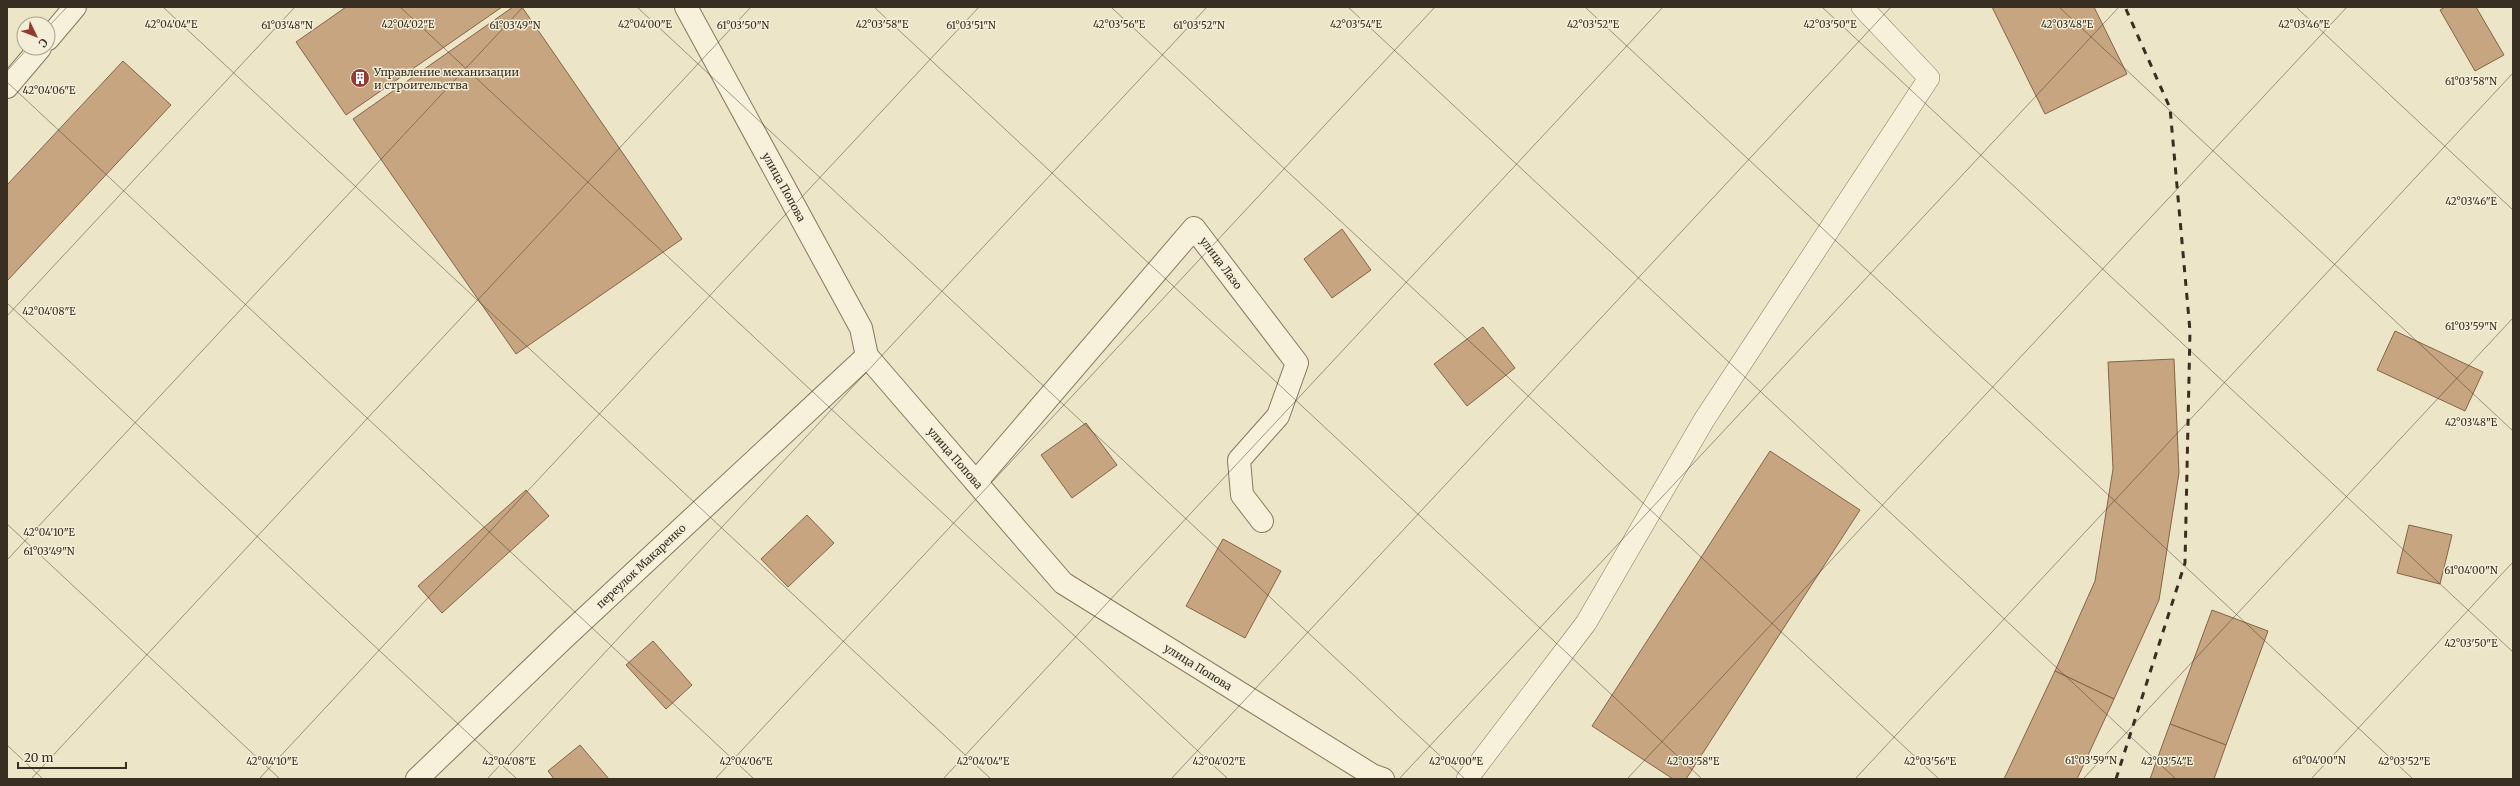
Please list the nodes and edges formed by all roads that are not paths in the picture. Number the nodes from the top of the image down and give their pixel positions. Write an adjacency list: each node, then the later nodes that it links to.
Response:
1 (75, 7): 4 (street)
2 (686, 7): 7 (street, улица Попова)
3 (1862, 7): 12 (lane)
4 (56, 30)
5 (33, 56): 6 (street)
6 (7, 86)
7 (867, 356): 8 (street, улица Попова); 11 (street, переулок Макаренко)
8 (976, 482): 9 (street, улица Лазо); 10 (street, улица Попова)
9 (1262, 521)
10 (1375, 778)
11 (417, 779)
12 (1467, 779)

